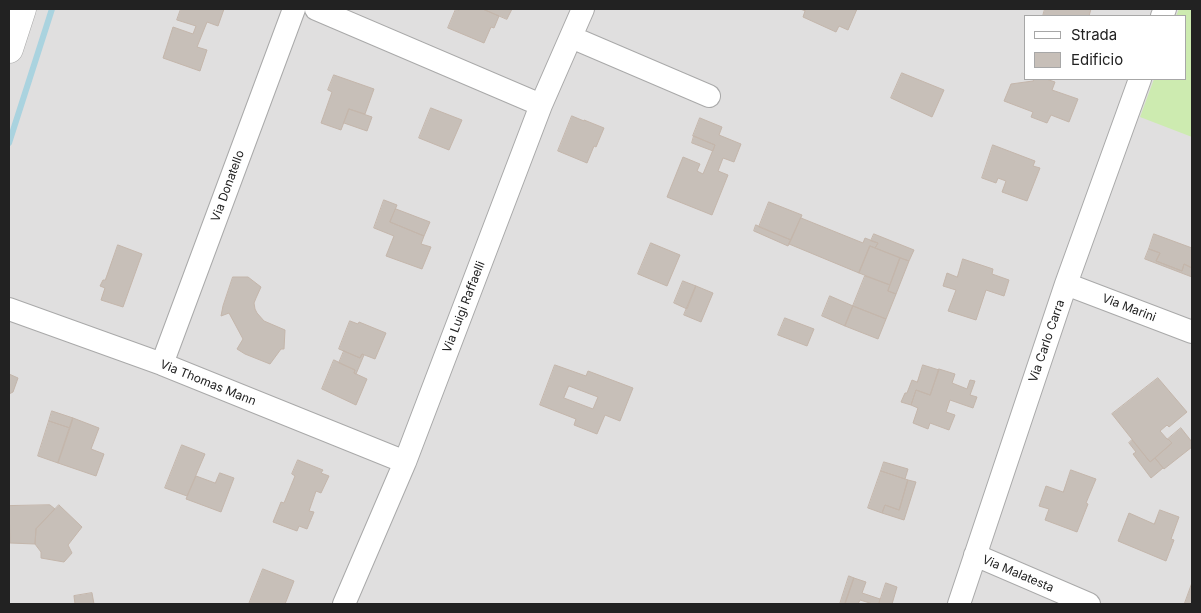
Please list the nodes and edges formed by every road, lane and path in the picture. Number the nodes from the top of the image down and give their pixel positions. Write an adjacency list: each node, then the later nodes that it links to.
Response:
1 (22, 9): 6 (street)
2 (294, 9): 13 (street, Via Donatello)
3 (316, 9): 9 (street)
4 (583, 9): 5 (street, Via Luigi Raffaelli)
5 (572, 37): 8 (street); 9 (street, Via Luigi Raffaelli)
6 (9, 50)
7 (1140, 80): 10 (street, Via Carlo Carra)
8 (709, 96)
9 (540, 105): 14 (street, Via Luigi Raffaelli)
10 (1066, 284): 12 (street, Via Marini); 15 (street, Via Carlo Carra)
11 (9, 309): 13 (street, Via Thomas Mann)
12 (1192, 332)
13 (162, 364): 14 (street, Via Thomas Mann)
14 (404, 462): 16 (street, Via Luigi Raffaelli)
15 (975, 555): 17 (street, Via Carlo Carra); 18 (street, Via Malatesta)
16 (344, 604)
17 (959, 604)
18 (1089, 604)

